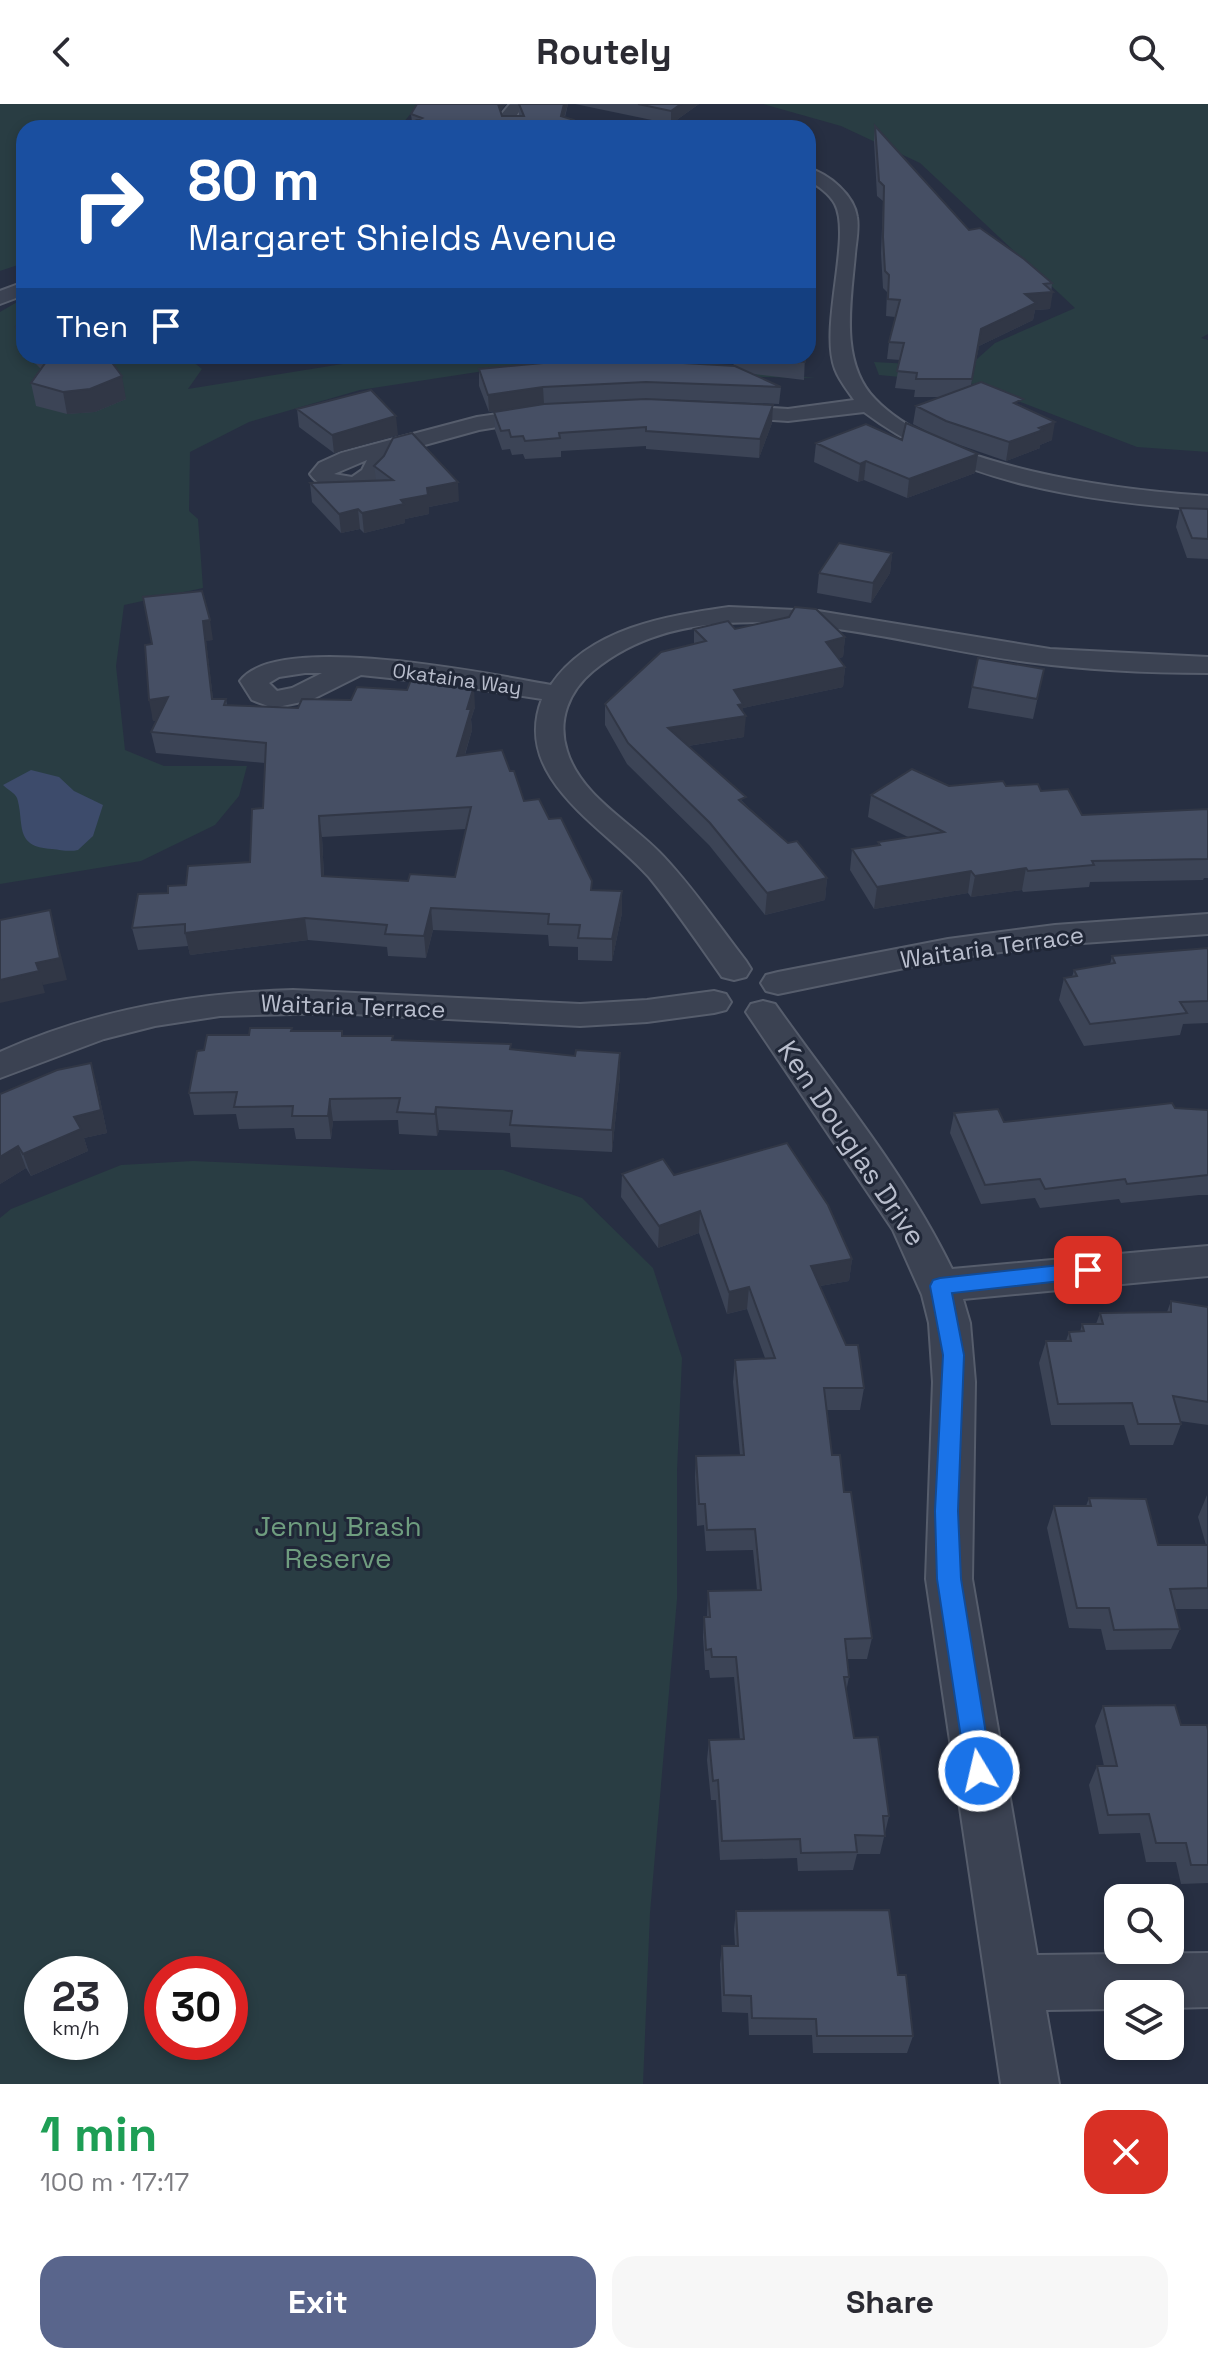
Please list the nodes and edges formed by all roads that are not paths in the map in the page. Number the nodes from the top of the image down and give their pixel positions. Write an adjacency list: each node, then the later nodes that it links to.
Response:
1 (816, 178): 2 (street)
2 (869, 405): 3 (street); 6 (street)
3 (704, 410)
4 (571, 412): 5 (street)
5 (382, 450)
6 (1208, 503)
7 (1208, 665): 9 (street)
8 (355, 667): 9 (street, Okataina Way)
9 (558, 694): 11 (street)
10 (1208, 924): 12 (street, Waitaria Terrace)
11 (734, 969): 12 (street); 13 (street)
12 (770, 998): 13 (street); 16 (street, Ken Douglas Drive)
13 (714, 1002): 14 (street, Waitaria Terrace)
14 (0, 1066)
15 (1208, 1261): 16 (street)
16 (940, 1286): 18 (street, Ken Douglas Drive)
17 (1208, 1980): 18 (street)
18 (1014, 1983): 19 (street, Ken Douglas Drive)
19 (1030, 2084)

